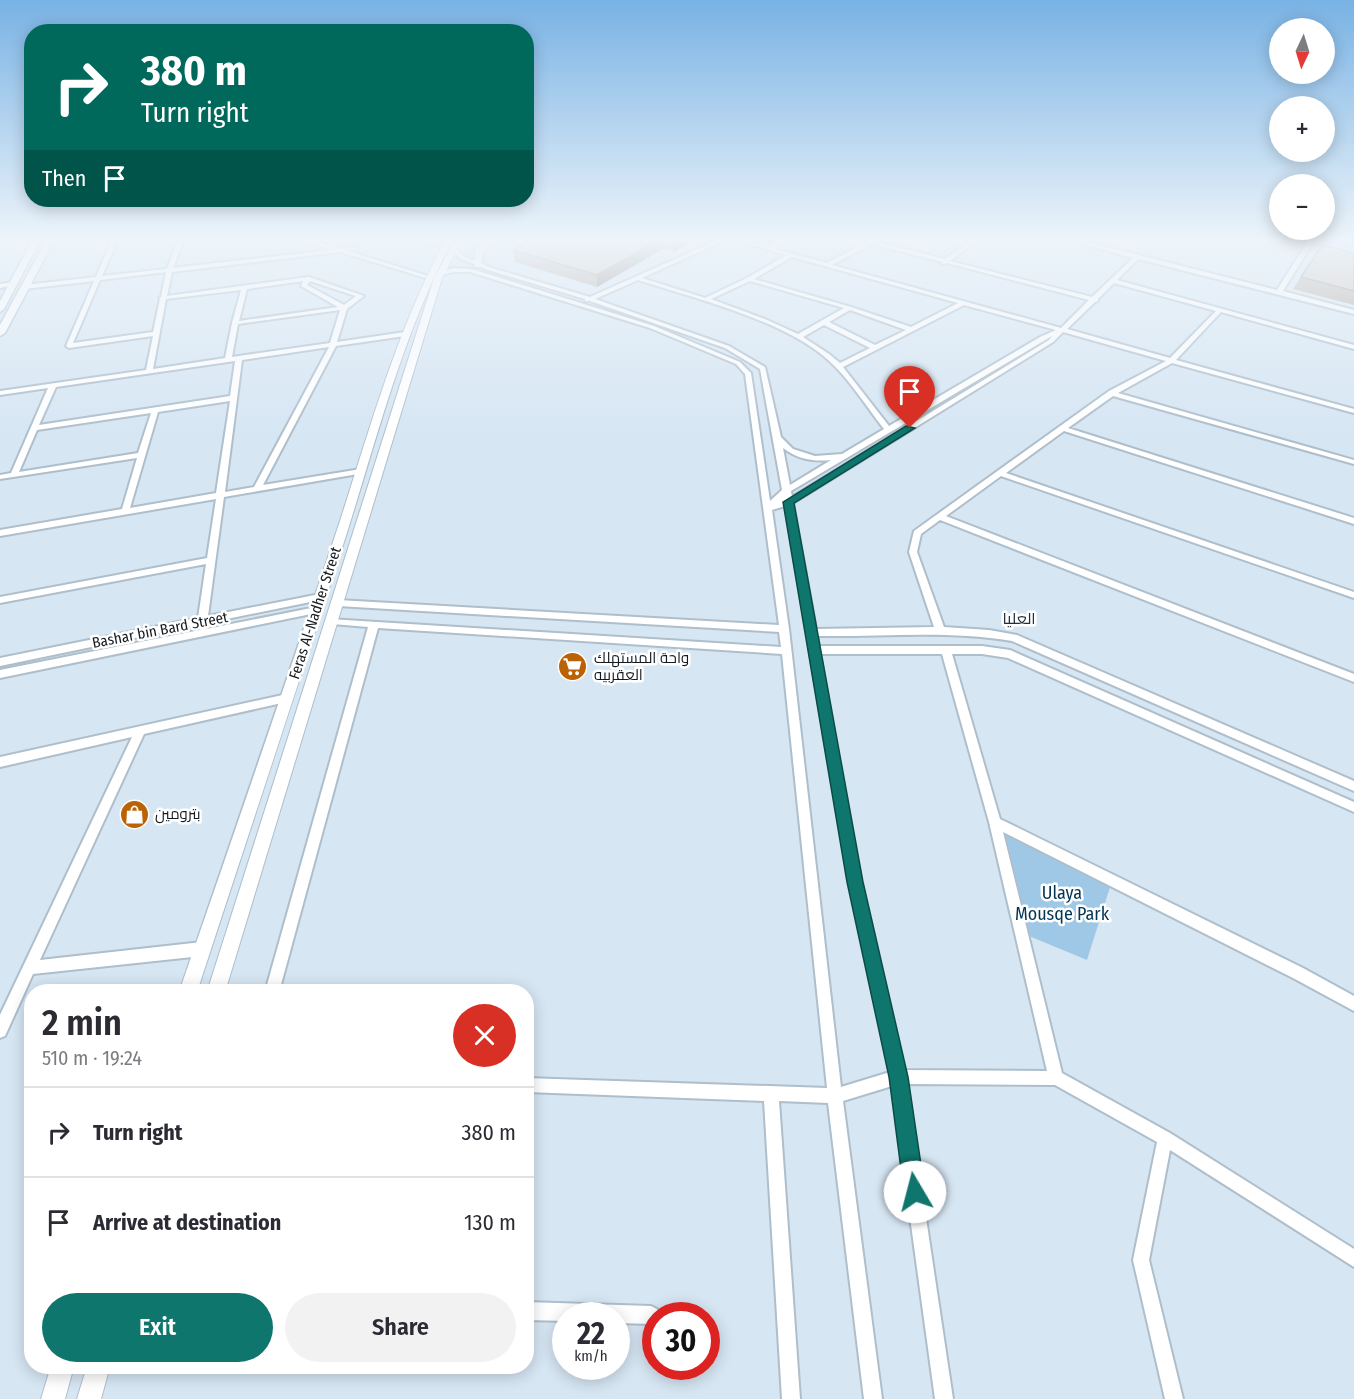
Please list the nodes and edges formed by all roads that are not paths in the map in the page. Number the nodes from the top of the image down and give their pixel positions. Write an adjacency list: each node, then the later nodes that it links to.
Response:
1 (15, 304): 26 (main road)
2 (87, 304): 27 (street)
3 (161, 304): 27 (street)
4 (240, 304): 23 (street)
5 (337, 304): 18 (street)
6 (349, 304): 18 (street)
7 (419, 304): 28 (street, Feras Al-Nadher Street)
8 (424, 304): 68 (street, Feras Al-Nadher Street)
9 (579, 304): 59 (street)
10 (606, 304): 47 (street)
11 (716, 304): 29 (street)
12 (836, 304): 19 (street)
13 (959, 304): 24 (street)
14 (967, 304): 25 (street)
15 (1091, 304): 25 (street)
16 (1199, 304): 20 (street)
17 (1325, 304): 21 (street)
18 (344, 308): 23 (street); 30 (street)
19 (849, 308): 22 (street); 24 (street)
20 (1220, 310): 31 (street); 35 (street)
21 (1354, 312)
22 (823, 322): 29 (street); 32 (street)
23 (234, 323): 34 (street)
24 (910, 329): 32 (street)
25 (1064, 329): 35 (street); 46 (street); 58 (street)
26 (0, 333)
27 (155, 334): 37 (street)
28 (405, 334): 30 (street); 51 (street, Feras Al-Nadher Street)
29 (800, 336): 36 (street)
30 (333, 345): 33 (street); 55 (street)
31 (1354, 347)
32 (876, 348): 36 (street)
33 (239, 358): 34 (street); 41 (street)
34 (228, 360): 37 (street)
35 (1172, 360): 40 (street); 43 (street)
36 (838, 367): 46 (street)
37 (149, 371): 38 (street)
38 (53, 385): 39 (street); 44 (street)
39 (0, 393)
40 (1112, 393): 45 (street); 50 (street)
41 (234, 398): 42 (street); 57 (street)
42 (154, 410): 44 (street); 49 (street)
43 (1354, 411)
44 (34, 428): 53 (street)
45 (1061, 428): 52 (street); 62 (street)
46 (889, 430): 48 (street)
47 (778, 438): 48 (street); 56 (street)
48 (849, 453): 56 (street)
49 (142, 455): 53 (street); 60 (street)
50 (1354, 462)
51 (361, 471): 55 (street); 66 (street, Feras Al-Nadher Street)
52 (999, 472): 61 (street); 65 (street)
53 (14, 475): 54 (street)
54 (0, 477)
55 (257, 489): 57 (street)
56 (787, 490): 58 (street); 59 (street)
57 (221, 495): 60 (street); 64 (street)
58 (789, 502): 59 (street); 75 (street)
59 (767, 509): 73 (street)
60 (125, 512): 63 (street)
61 (940, 517): 74 (street); 82 (street)
62 (1354, 521)
63 (0, 533)
64 (210, 560): 67 (street); 71 (street)
65 (1354, 595)
66 (320, 597): 69 (street, Feras Al-Nadher Street); 71 (street, Bashar bin Bard Street)
67 (0, 600)
68 (338, 603): 70 (street, Feras Al-Nadher Street); 73 (street)
69 (316, 610): 76 (street, Bashar bin Bard Street); 83 (street, Feras Al-Nadher Street)
70 (332, 621): 72 (street); 92 (street, Feras Al-Nadher Street)
71 (202, 622): 76 (street); 80 (street, Bashar bin Bard Street)
72 (374, 624): 78 (street); 93 (street)
73 (784, 629): 78 (street)
74 (940, 630): 75 (street); 86 (street)
75 (812, 632): 77 (street)
76 (201, 634): 81 (street, Bashar bin Bard Street)
77 (815, 650): 79 (street); 96 (street)
78 (786, 651): 100 (street)
79 (946, 651): 87 (street); 88 (street)
80 (0, 662)
81 (0, 674)
82 (1354, 678)
83 (287, 698): 84 (street); 89 (street, Feras Al-Nadher Street)
84 (140, 731): 85 (street); 90 (street)
85 (0, 762)
86 (1354, 786)
87 (1354, 807)
88 (994, 822): 94 (street); 97 (street)
89 (202, 949): 90 (street); 91 (street, Feras Al-Nadher Street)
90 (29, 968): 95 (street)
91 (191, 984)
92 (219, 984)
93 (274, 984)
94 (1354, 1004)
95 (0, 1031)
96 (898, 1077): 97 (street); 100 (street); 111 (street)
97 (1056, 1078): 101 (street)
98 (534, 1085): 99 (street)
99 (771, 1093): 100 (street); 109 (street)
100 (835, 1096): 110 (street)
101 (1165, 1138): 102 (street); 112 (street)
102 (1354, 1259)
103 (534, 1311): 104 (street)
104 (642, 1315)
105 (60, 1374): 107 (street)
106 (97, 1374): 108 (street)
107 (52, 1399)
108 (89, 1399)
109 (791, 1399)
110 (873, 1399)
111 (944, 1399)
112 (1174, 1399)

